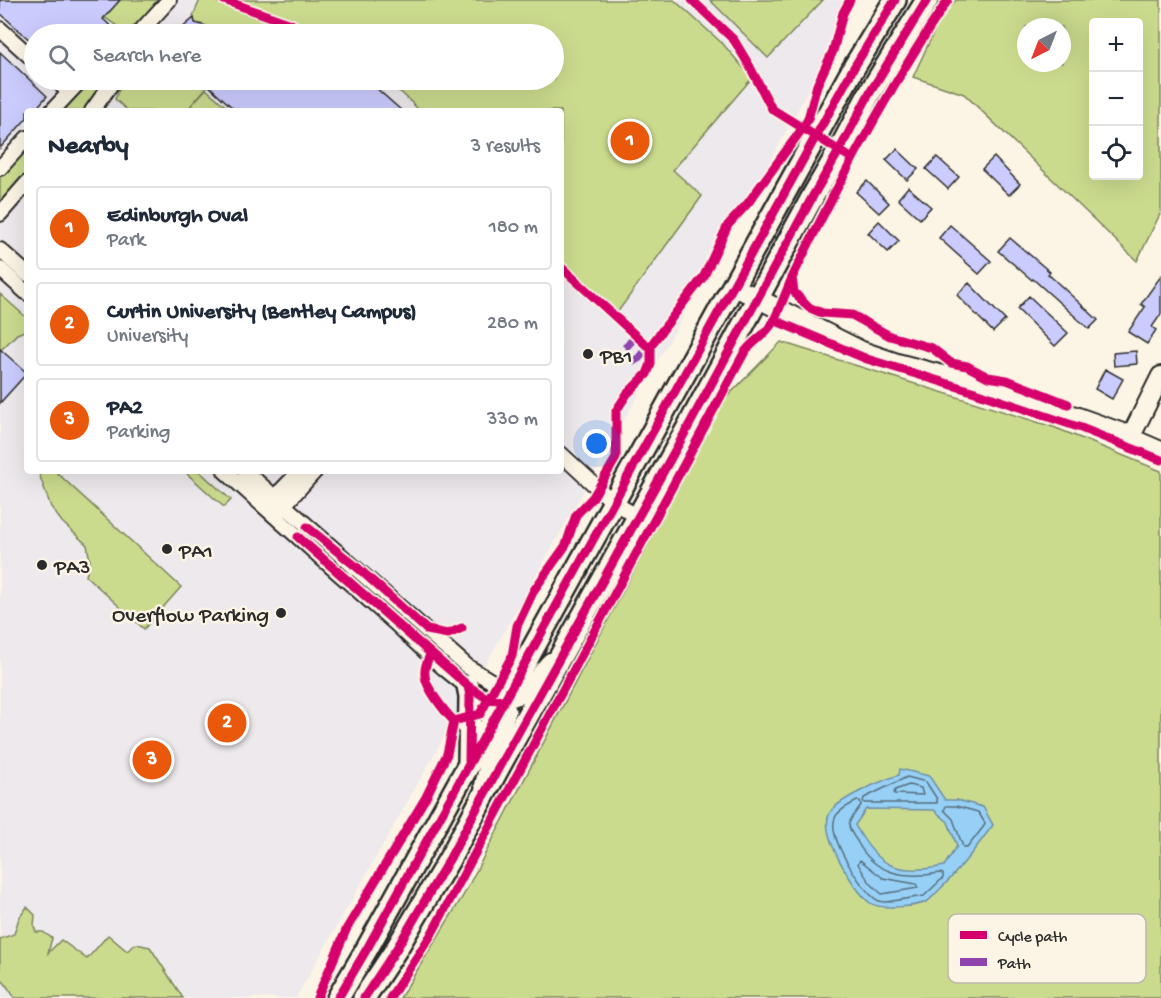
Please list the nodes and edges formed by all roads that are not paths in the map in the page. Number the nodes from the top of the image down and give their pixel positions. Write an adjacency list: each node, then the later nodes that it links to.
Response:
1 (169, 0): 4 (street)
2 (895, 0): 18 (main road)
3 (927, 0): 20 (main road)
4 (147, 24)
5 (0, 29): 6 (street)
6 (24, 51)
7 (107, 90): 10 (street)
8 (69, 92): 9 (street)
9 (55, 108)
10 (94, 108)
11 (24, 141): 12 (street)
12 (0, 168)
13 (24, 186): 14 (street)
14 (0, 214)
15 (0, 250): 17 (street)
16 (0, 269): 19 (street)
17 (24, 271)
18 (733, 286): 20 (street); 29 (main road)
19 (24, 290)
20 (757, 299): 22 (street); 31 (main road)
21 (1161, 376): 22 (street)
22 (1131, 436): 23 (street)
23 (1161, 449)
24 (564, 457): 29 (street)
25 (229, 474): 30 (street)
26 (248, 474): 30 (street)
27 (298, 474): 30 (street)
28 (312, 474): 30 (street)
29 (613, 502): 31 (street); 34 (main road)
30 (275, 507): 33 (street); 34 (street)
31 (638, 517): 32 (main road)
32 (567, 644): 34 (street); 36 (main road)
33 (468, 686): 34 (street); 35 (main road)
34 (504, 700): 35 (main road); 36 (street)
35 (469, 764): 37 (main road)
36 (476, 810): 38 (main road)
37 (338, 998)
38 (364, 998)

